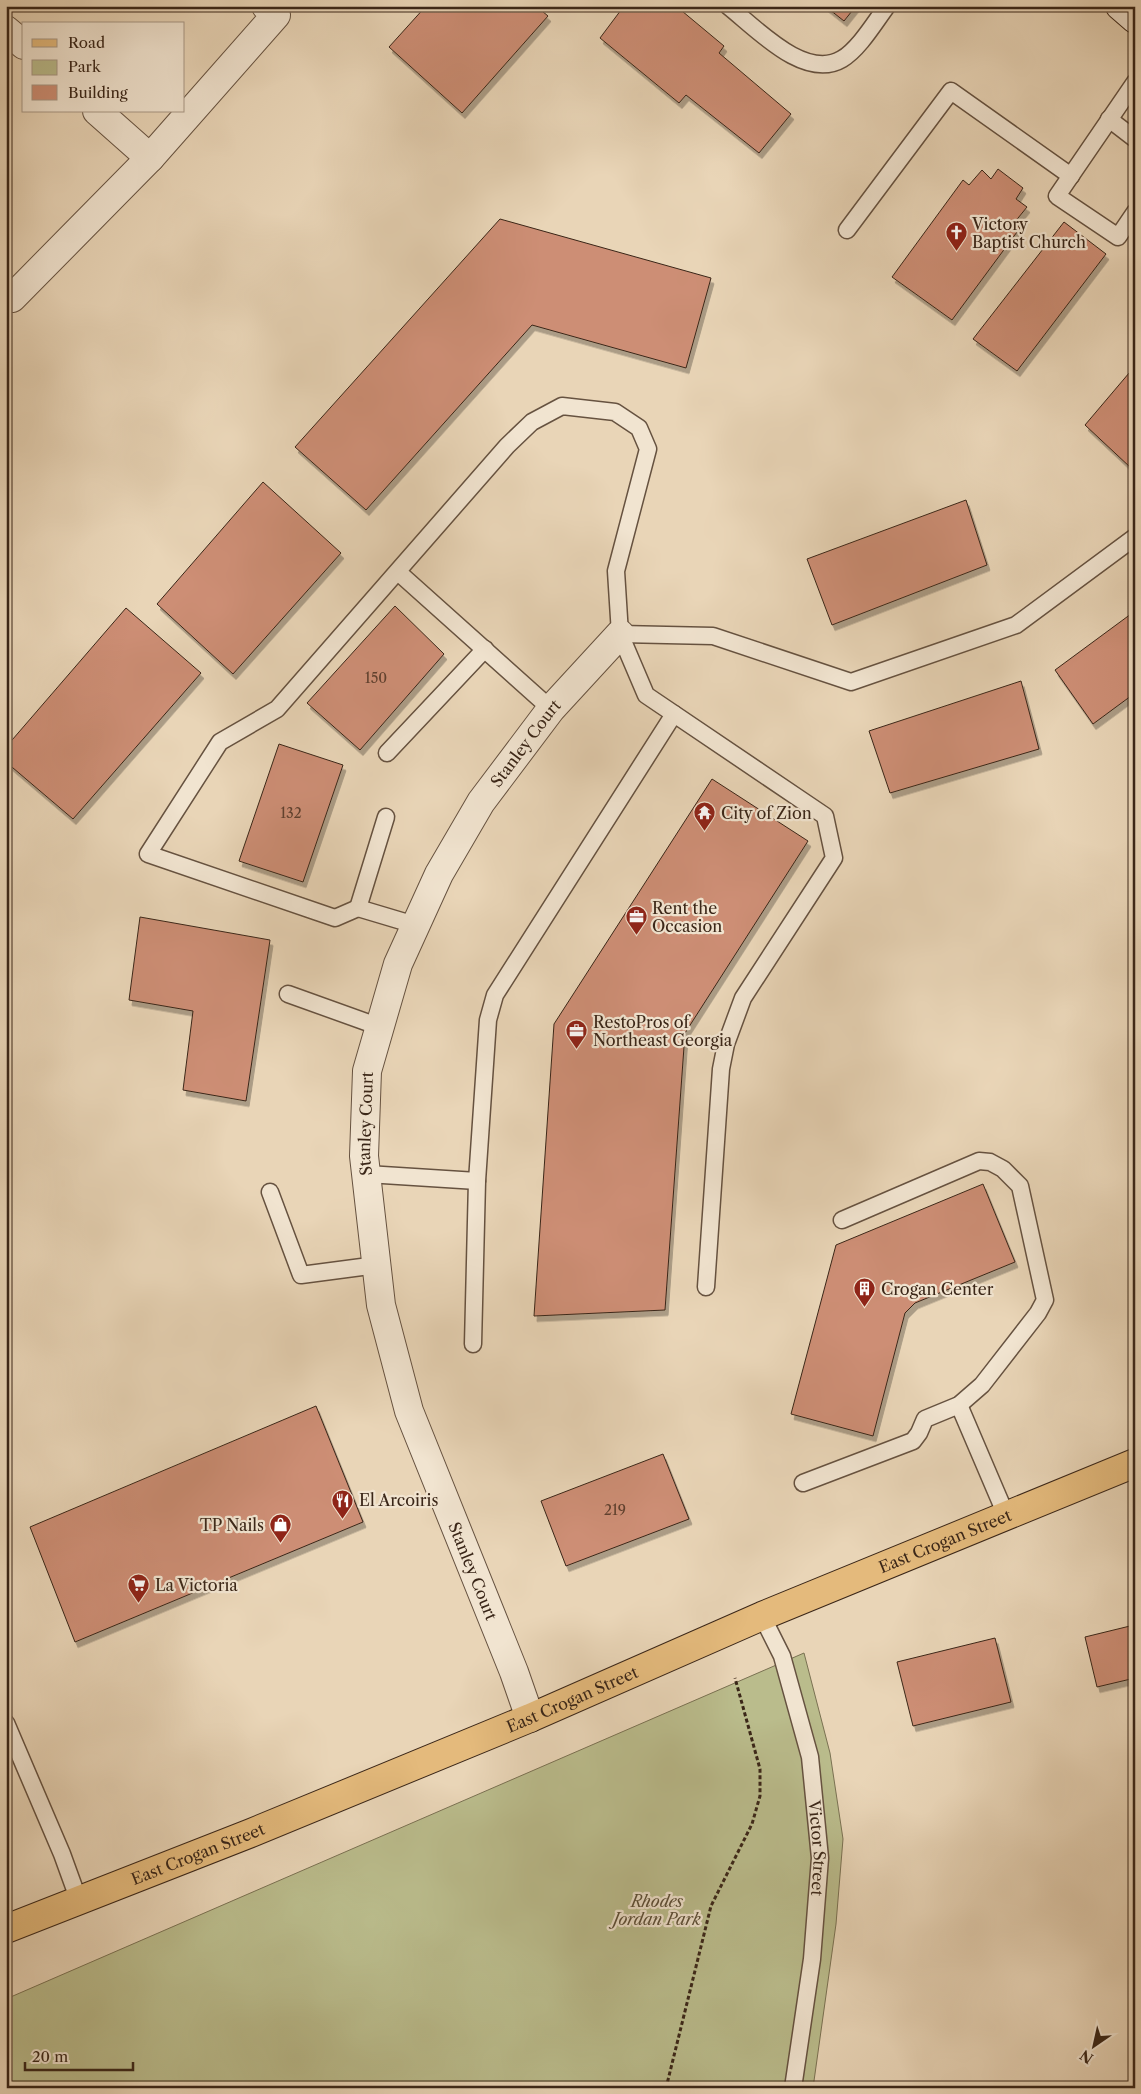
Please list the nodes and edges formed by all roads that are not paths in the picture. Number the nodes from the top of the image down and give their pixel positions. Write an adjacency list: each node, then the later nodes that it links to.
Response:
1 (728, 6): 2 (lane)
2 (887, 6)
3 (1120, 6): 5 (street)
4 (275, 9): 12 (street)
5 (1135, 19)
6 (6, 30): 7 (street)
7 (22, 43)
8 (1135, 82): 10 (lane)
9 (98, 112): 12 (street)
10 (1109, 118): 11 (lane); 13 (lane)
11 (1135, 139)
12 (150, 158): 16 (street)
13 (1071, 176): 14 (lane); 15 (lane)
14 (1135, 212)
15 (847, 230)
16 (6, 294)
17 (1135, 537): 19 (lane)
18 (398, 572): 19 (lane); 20 (lane); 25 (lane)
19 (620, 634): 21 (street, Stanley Court); 22 (lane)
20 (485, 648): 21 (lane); 23 (lane)
21 (551, 709): 26 (street, Stanley Court)
22 (674, 714): 30 (lane); 34 (lane)
23 (386, 753)
24 (386, 817): 25 (lane)
25 (358, 908): 26 (lane)
26 (416, 925): 28 (street, Stanley Court)
27 (288, 994): 28 (lane)
28 (380, 1027): 29 (street, Stanley Court)
29 (367, 1174): 30 (lane); 33 (street, Stanley Court)
30 (477, 1181): 35 (lane)
31 (270, 1192): 33 (lane)
32 (842, 1220): 36 (lane)
33 (377, 1265): 41 (street, Stanley Court)
34 (706, 1287)
35 (472, 1344)
36 (958, 1405): 38 (lane); 39 (lane)
37 (1135, 1463): 39 (main road, East Crogan Street)
38 (803, 1483)
39 (1006, 1515): 40 (main road, East Crogan Street)
40 (762, 1616): 41 (main road, East Crogan Street); 45 (lane, Victor Street)
41 (530, 1718): 43 (main road, East Crogan Street)
42 (6, 1723): 43 (lane)
43 (79, 1901): 44 (main road, East Crogan Street)
44 (6, 1929)
45 (793, 2088)

